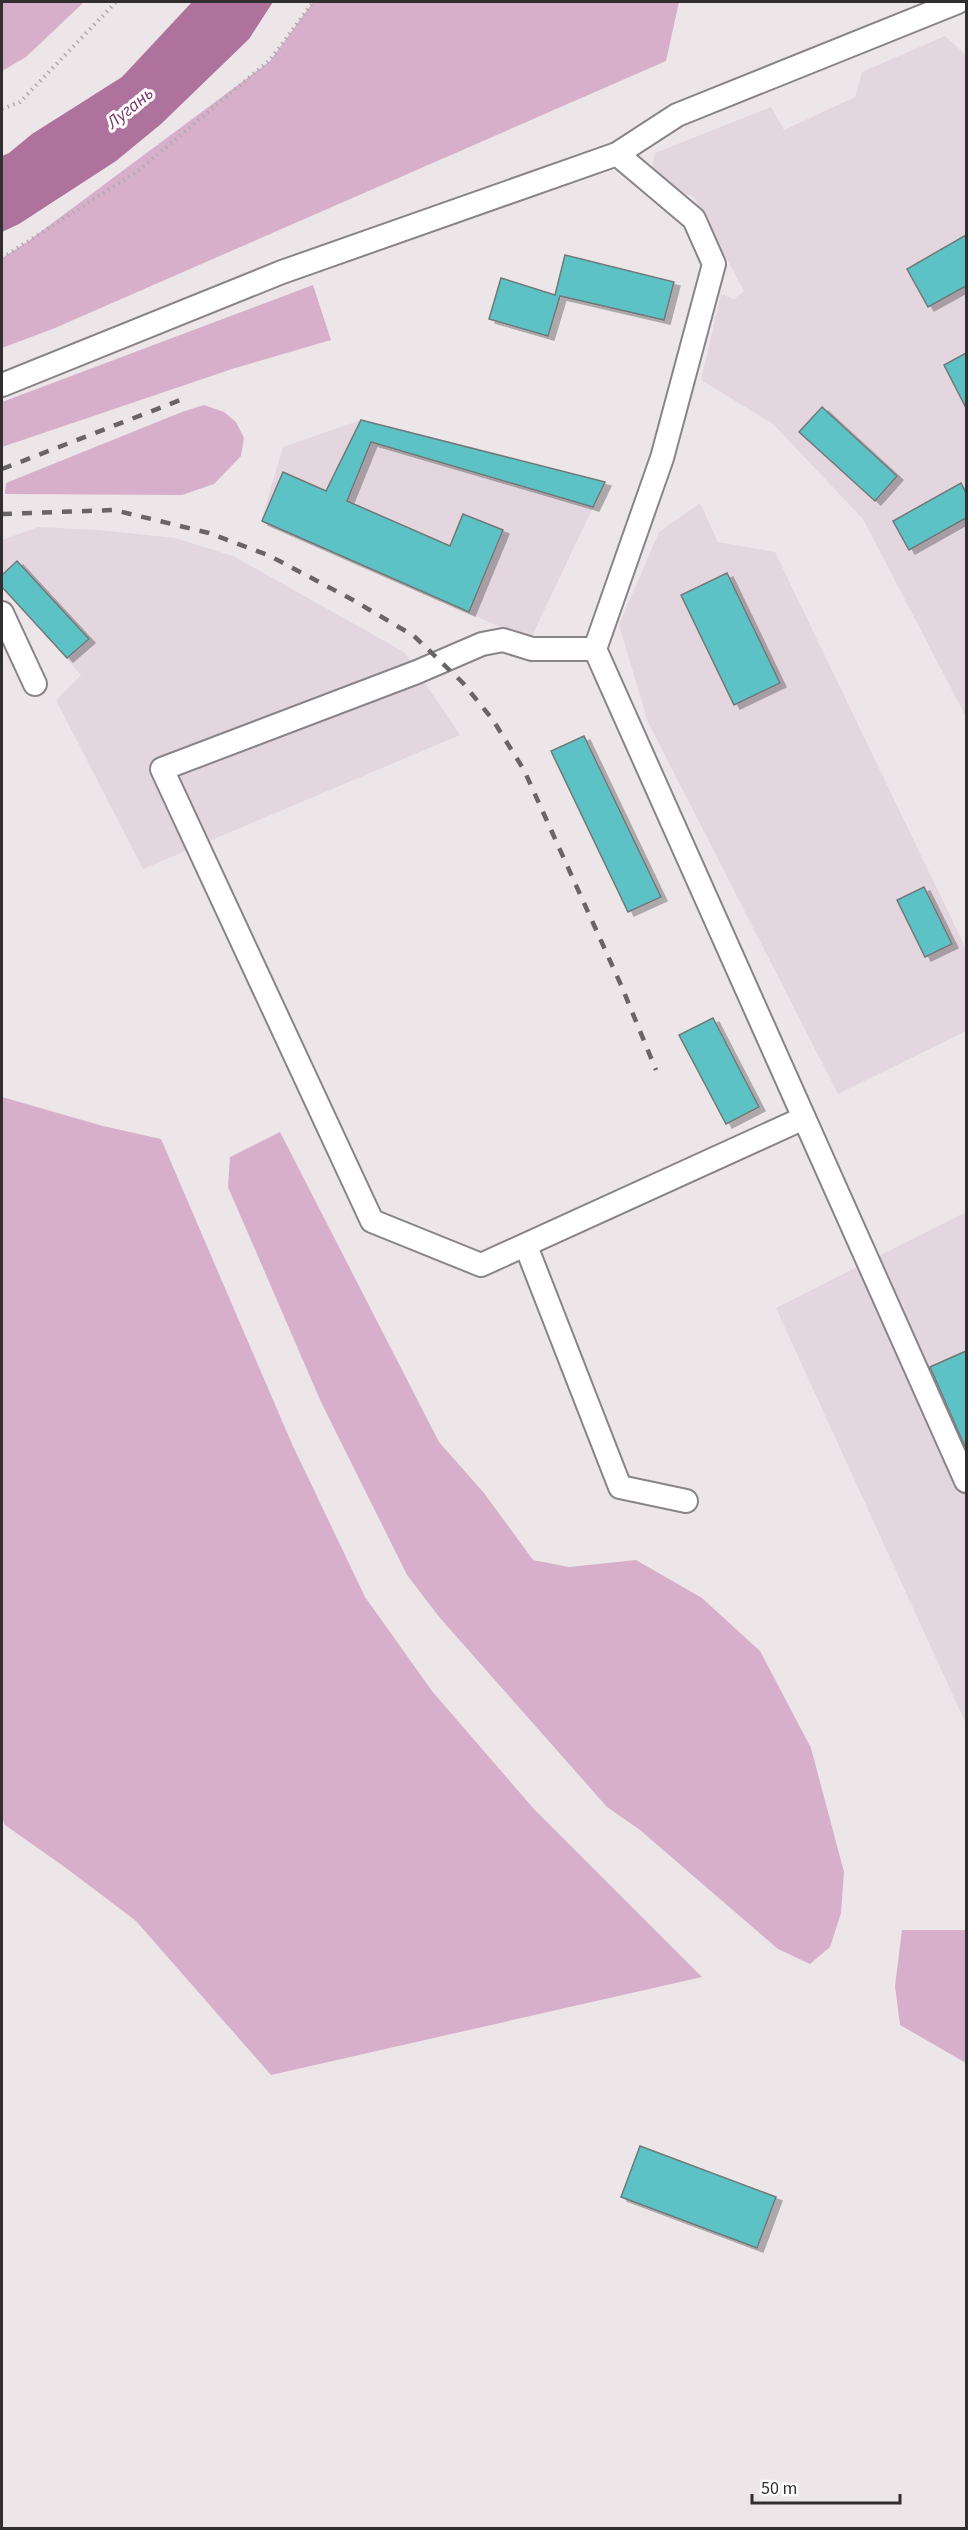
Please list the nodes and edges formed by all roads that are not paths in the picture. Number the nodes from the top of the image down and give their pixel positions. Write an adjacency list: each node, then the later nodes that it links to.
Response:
1 (958, 2): 2 (street); 3 (street)
2 (966, 17)
3 (617, 154): 4 (street); 6 (street)
4 (2, 385)
5 (2, 614): 7 (street)
6 (595, 649): 8 (street); 9 (street)
7 (35, 684)
8 (804, 1118): 9 (street); 10 (street)
9 (526, 1246): 11 (street)
10 (966, 1481)
11 (686, 1501)

